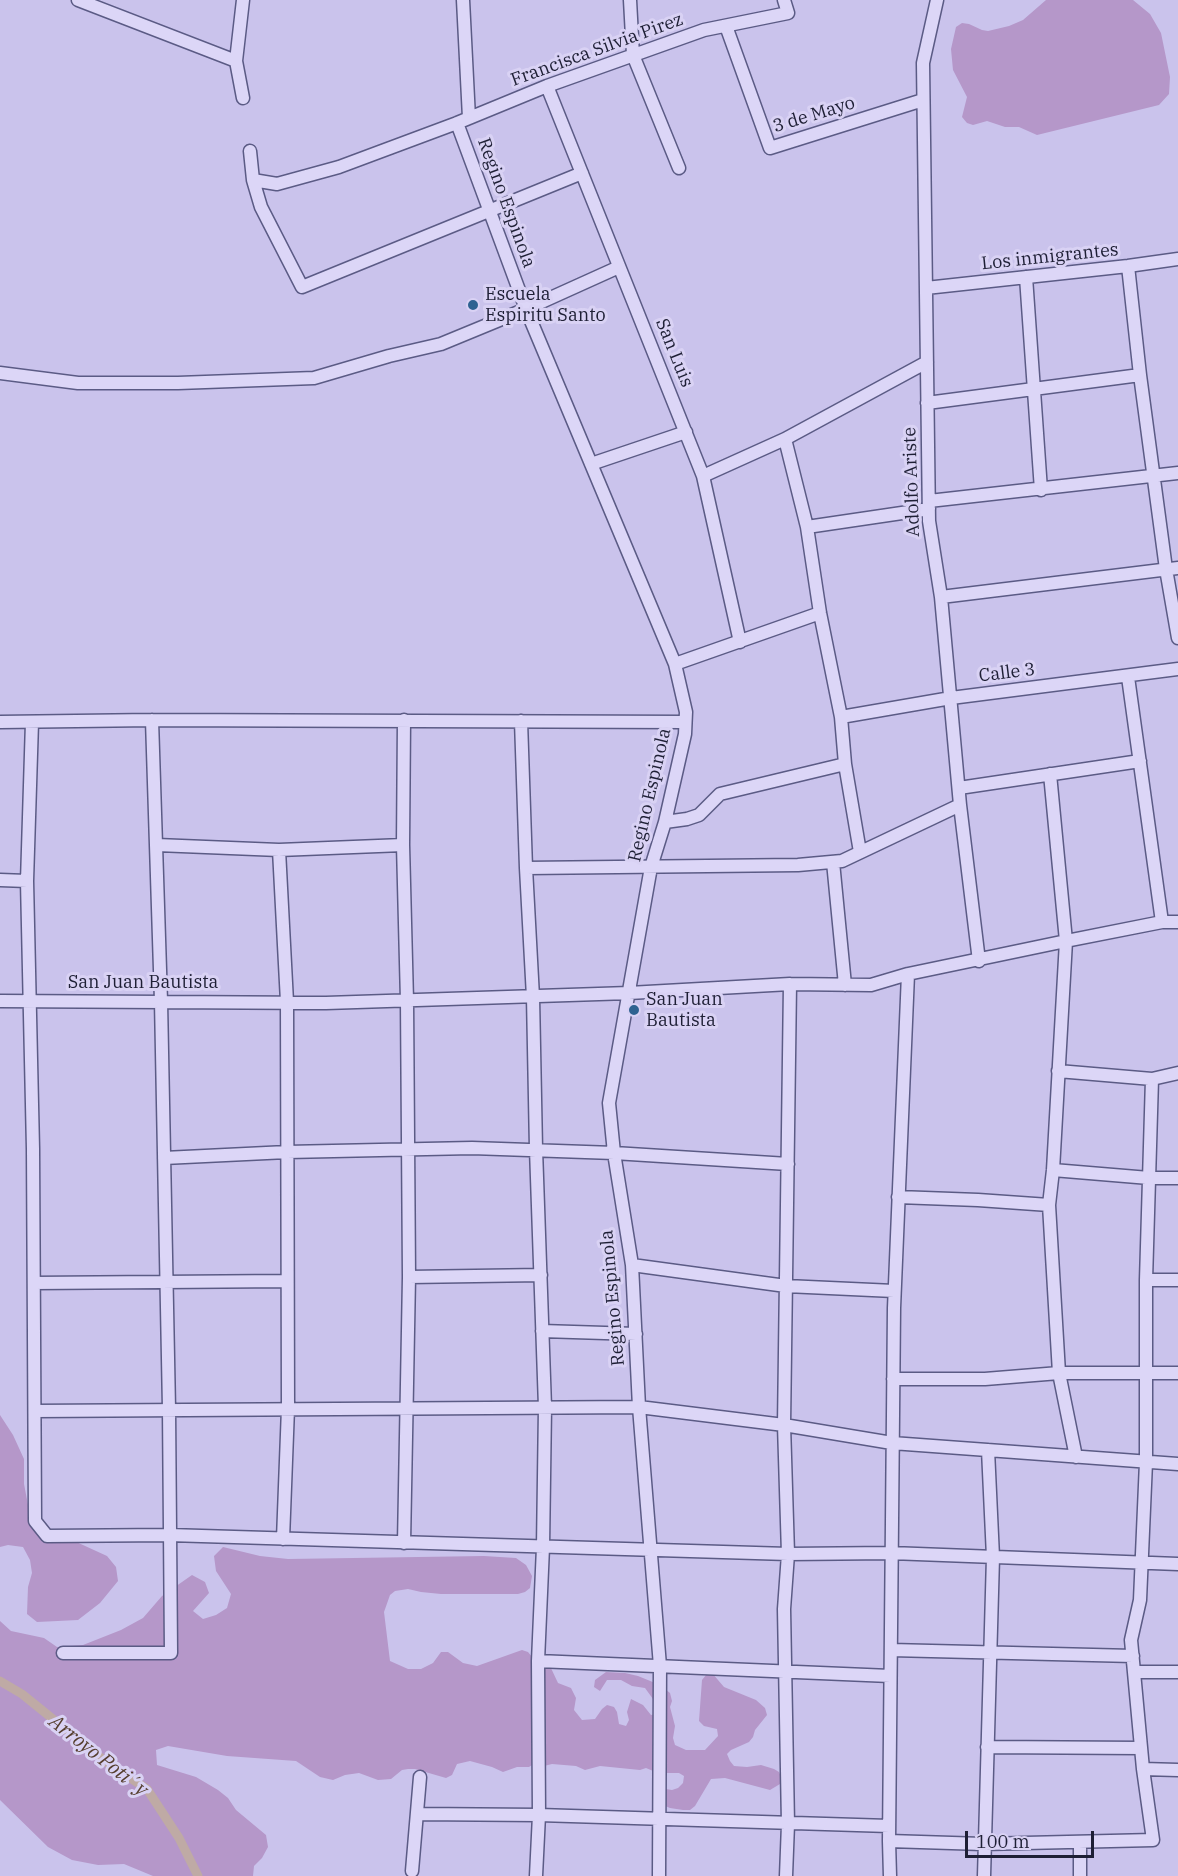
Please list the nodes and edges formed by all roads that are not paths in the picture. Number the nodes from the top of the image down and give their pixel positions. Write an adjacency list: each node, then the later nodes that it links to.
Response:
1 (78, 0): 9 (street)
2 (243, 0): 9 (street)
3 (463, 0): 13 (street, Regino Espinola)
4 (630, 0): 8 (street)
5 (783, 0): 7 (street, Francisca Silvia Pirez)
6 (937, 0): 12 (street, Adolfo Ariste)
7 (726, 26): 8 (street, Francisca Silvia Pirez); 12 (street, 3 de Mayo)
8 (633, 56): 10 (street, Francisca Silvia Pirez); 15 (street)
9 (236, 61): 11 (street)
10 (547, 86): 13 (street, Francisca Silvia Pirez); 16 (street, San Luis)
11 (243, 98)
12 (923, 100): 23 (street, Adolfo Ariste)
13 (463, 120): 17 (street, Francisca Silvia Pirez); 18 (street, Regino Espinola)
14 (250, 152): 17 (street)
15 (679, 168)
16 (582, 173): 18 (street); 21 (street, San Luis)
17 (253, 180): 18 (street)
18 (490, 210): 24 (street, Regino Espinola)
19 (1178, 259): 20 (street, Los inmigrantes)
20 (1128, 266): 22 (street, Los inmigrantes); 27 (street)
21 (620, 267): 24 (street); 30 (street, San Luis)
22 (1026, 277): 23 (street, Los inmigrantes); 28 (street)
23 (926, 288): 25 (street, Adolfo Ariste)
24 (526, 309): 26 (street); 32 (street, Regino Espinola)
25 (927, 362): 29 (street, Adolfo Ariste); 31 (street)
26 (0, 373)
27 (1140, 375): 28 (street); 35 (street)
28 (1035, 388): 29 (street); 36 (street)
29 (927, 403): 37 (street, Adolfo Ariste)
30 (686, 432): 32 (street); 34 (street, San Luis)
31 (785, 439): 34 (street); 38 (street)
32 (591, 464): 44 (street, Regino Espinola)
33 (1178, 473): 35 (street)
34 (703, 476): 43 (street, San Luis)
35 (1153, 476): 36 (street); 39 (street)
36 (1041, 490): 37 (street)
37 (929, 505): 38 (street); 40 (street, Adolfo Ariste)
38 (807, 527): 41 (street)
39 (1172, 568): 40 (street); 42 (street)
40 (941, 597): 47 (street, Adolfo Ariste)
41 (820, 613): 43 (street); 48 (street)
42 (1178, 638)
43 (740, 642): 44 (street)
44 (675, 664): 54 (street, Regino Espinola)
45 (1178, 669): 46 (street, Calle 3)
46 (1128, 677): 47 (street, Calle 3); 55 (street)
47 (951, 698): 48 (street, Calle 3); 58 (street, Adolfo Ariste)
48 (841, 717): 56 (street)
49 (152, 720): 50 (street); 53 (street); 61 (street)
50 (404, 720): 51 (street); 62 (street)
51 (521, 721): 54 (street); 67 (street)
52 (0, 722): 53 (street)
53 (32, 722): 69 (street)
54 (685, 722): 60 (street, Regino Espinola)
55 (1140, 761): 57 (street); 70 (street)
56 (845, 764): 60 (street); 64 (street)
57 (1050, 774): 58 (street); 72 (street)
58 (959, 788): 59 (street, Adolfo Ariste)
59 (960, 805): 64 (street); 73 (street, Adolfo Ariste)
60 (665, 822): 66 (street, Regino Espinola)
61 (157, 845): 63 (street); 81 (street)
62 (403, 845): 63 (street); 82 (street)
63 (279, 850): 83 (street)
64 (860, 852): 65 (street)
65 (832, 862): 66 (street); 76 (street)
66 (651, 867): 67 (street); 77 (street, Regino Espinola)
67 (526, 868): 78 (street)
68 (0, 880): 69 (street)
69 (27, 881): 80 (street)
70 (1162, 922): 71 (street, San Juan Bautista); 72 (street, San Juan Bautista)
71 (1178, 922)
72 (1066, 941): 73 (street, San Juan Bautista); 84 (street)
73 (979, 961): 74 (street, San Juan Bautista)
74 (908, 974): 76 (street, San Juan Bautista); 96 (street)
75 (790, 984): 76 (street, San Juan Bautista); 77 (street, San Juan Bautista); 92 (street)
76 (845, 985)
77 (629, 993): 78 (street, San Juan Bautista); 90 (street, Regino Espinola)
78 (533, 997): 82 (street, San Juan Bautista); 88 (street)
79 (0, 1001): 80 (street, San Juan Bautista)
80 (29, 1001): 81 (street, San Juan Bautista); 105 (street)
81 (161, 1001): 83 (street, San Juan Bautista); 91 (street)
82 (407, 1001): 83 (street, San Juan Bautista); 87 (street)
83 (287, 1002): 89 (street)
84 (1058, 1071): 86 (street); 93 (street)
85 (1178, 1073): 86 (street)
86 (1152, 1078): 94 (street)
87 (407, 1149): 88 (street); 89 (street); 100 (street)
88 (536, 1149): 90 (street); 99 (street)
89 (287, 1152): 91 (street); 103 (street)
90 (614, 1153): 92 (street); 98 (street, Regino Espinola)
91 (164, 1158): 104 (street)
92 (788, 1164): 106 (street)
93 (1053, 1170): 94 (street); 97 (street)
94 (1149, 1178): 95 (street); 101 (street)
95 (1178, 1178)
96 (898, 1197): 97 (street); 107 (street)
97 (1049, 1205): 111 (street)
98 (632, 1265): 106 (street); 109 (street, Regino Espinola)
99 (540, 1275): 100 (street); 108 (street)
100 (409, 1277): 114 (street)
101 (1146, 1280): 102 (street); 110 (street)
102 (1178, 1280)
103 (287, 1281): 104 (street); 117 (street)
104 (167, 1282): 105 (street); 118 (street)
105 (34, 1283): 119 (street)
106 (786, 1286): 107 (street); 120 (street)
107 (894, 1291): 113 (street)
108 (542, 1331): 109 (street); 115 (street)
109 (636, 1334): 116 (street, Regino Espinola)
110 (1146, 1372): 111 (street); 112 (street); 124 (street)
111 (1059, 1373): 113 (street); 123 (street)
112 (1178, 1373)
113 (893, 1379): 121 (street)
114 (406, 1407): 115 (street); 117 (street); 128 (street)
115 (545, 1407): 116 (street); 129 (street)
116 (639, 1407): 120 (street); 130 (street, Regino Espinola)
117 (288, 1408): 118 (street); 127 (street)
118 (169, 1409): 119 (street); 126 (street)
119 (34, 1412): 126 (street)
120 (784, 1425): 121 (street); 132 (street)
121 (892, 1443): 122 (street); 131 (street)
122 (988, 1450): 123 (street); 133 (street)
123 (1076, 1457): 124 (street)
124 (1146, 1462): 125 (street); 134 (street)
125 (1178, 1464)
126 (169, 1535): 127 (street); 137 (street)
127 (284, 1539): 128 (street)
128 (404, 1543): 129 (street)
129 (543, 1547): 130 (street); 140 (street)
130 (650, 1550): 132 (street); 141 (street, Regino Espinola)
131 (891, 1553): 132 (street); 133 (street); 136 (street)
132 (788, 1554): 142 (street)
133 (993, 1557): 134 (street); 138 (street)
134 (1142, 1563): 135 (street); 139 (street)
135 (1178, 1564)
136 (891, 1650): 138 (street); 145 (street)
137 (63, 1653)
138 (990, 1653): 139 (street); 146 (street)
139 (1133, 1656): 143 (street)
140 (538, 1661): 141 (street); 152 (street)
141 (660, 1666): 142 (street); 153 (street, Regino Espinola)
142 (785, 1671): 145 (street); 154 (street)
143 (1135, 1672): 144 (street); 147 (street)
144 (1178, 1672)
145 (890, 1676): 155 (street)
146 (987, 1747): 147 (street); 158 (street)
147 (1141, 1748): 148 (street)
148 (1143, 1769): 149 (street); 157 (street)
149 (1178, 1770)
150 (420, 1778): 151 (street)
151 (417, 1814): 152 (street); 159 (street)
152 (539, 1815): 153 (street); 160 (street)
153 (659, 1819): 154 (street); 161 (street, Regino Espinola)
154 (788, 1824): 155 (street); 162 (street)
155 (889, 1826): 156 (street)
156 (889, 1841): 158 (street); 163 (street)
157 (1080, 1842): 158 (street); 165 (street)
158 (983, 1844): 164 (street)
159 (412, 1871)
160 (536, 1876)
161 (659, 1876)
162 (786, 1876)
163 (890, 1876)
164 (984, 1876)
165 (1080, 1876)

